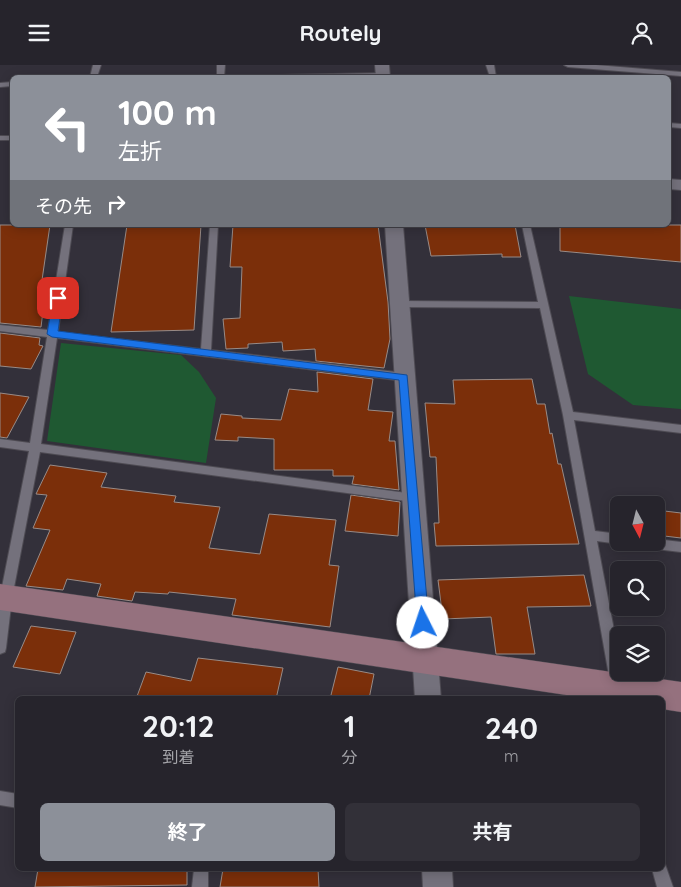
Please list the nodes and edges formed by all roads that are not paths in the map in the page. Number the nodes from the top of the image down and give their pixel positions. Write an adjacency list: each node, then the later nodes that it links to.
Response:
1 (568, 65): 3 (lane)
2 (383, 73): 4 (lane)
3 (681, 74)
4 (330, 75)
5 (69, 227): 12 (lane)
6 (214, 227): 13 (lane)
7 (394, 227): 9 (street)
8 (526, 227): 10 (lane)
9 (399, 304): 10 (lane); 14 (street)
10 (544, 305): 15 (lane)
11 (0, 328): 12 (lane)
12 (52, 334): 13 (lane); 18 (lane)
13 (206, 353): 14 (lane)
14 (404, 377): 19 (street)
15 (568, 415): 16 (lane); 20 (lane)
16 (681, 429)
17 (0, 443): 18 (lane)
18 (35, 448): 19 (lane); 24 (lane)
19 (414, 498): 26 (street)
20 (590, 535): 21 (lane); 27 (lane)
21 (610, 538)
22 (665, 545): 23 (lane)
23 (681, 547)
24 (3, 598): 25 (lane); 26 (street)
25 (0, 648)
26 (426, 659): 27 (street); 28 (street)
27 (620, 694): 29 (street)
28 (428, 696)
29 (661, 696)
30 (665, 696): 31 (street)
31 (681, 697)
32 (0, 798): 33 (lane)
33 (15, 800)
34 (201, 871): 36 (lane)
35 (660, 871): 37 (lane)
36 (200, 887)
37 (664, 887)

